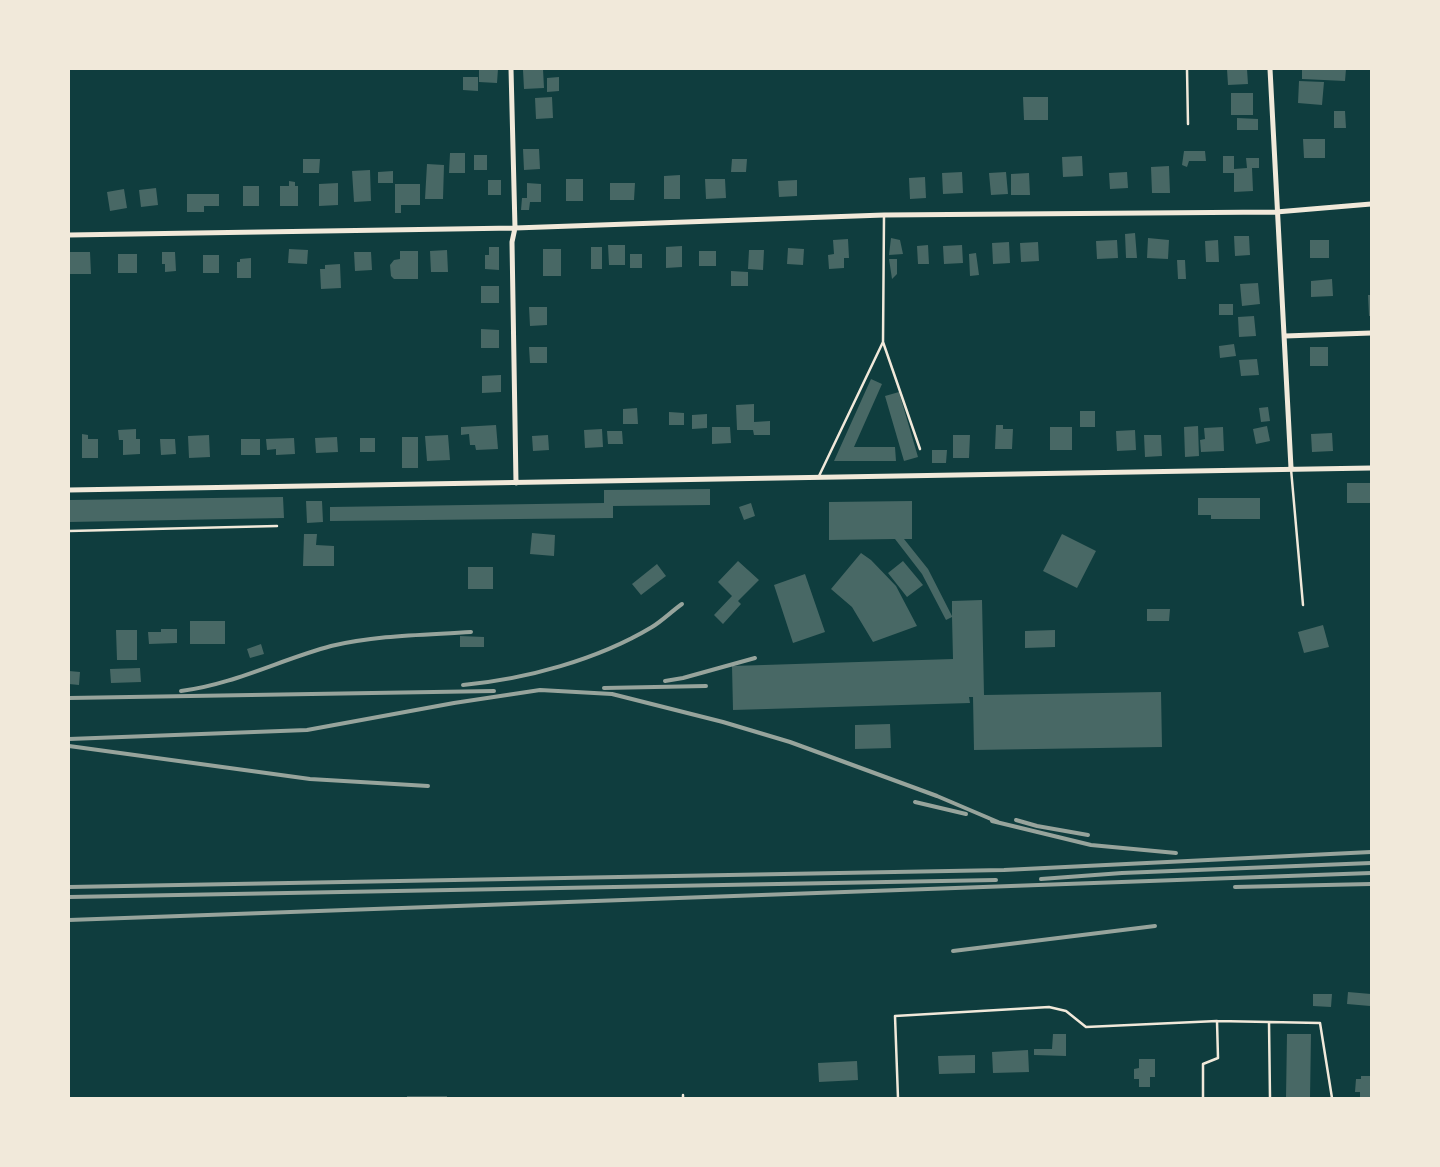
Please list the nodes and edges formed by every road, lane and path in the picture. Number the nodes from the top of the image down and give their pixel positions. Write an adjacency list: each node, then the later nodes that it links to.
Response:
1 (511, 69): 8 (street)
2 (1187, 69): 4 (lane)
3 (1270, 69): 6 (street)
4 (1188, 124)
5 (1371, 204): 6 (street)
6 (1276, 212): 7 (street); 11 (street)
7 (884, 216): 8 (street); 12 (lane)
8 (515, 228): 9 (street); 17 (street)
9 (69, 235)
10 (1371, 333): 11 (street)
11 (1285, 336): 14 (street)
12 (883, 342): 13 (lane); 16 (lane)
13 (920, 449)
14 (1291, 468): 15 (street); 16 (street); 21 (lane)
15 (1371, 468)
16 (818, 477): 17 (street)
17 (516, 483): 18 (street)
18 (69, 490)
19 (277, 526): 20 (lane)
20 (69, 531)
21 (1303, 605)
22 (1217, 1021): 23 (lane); 24 (lane); 25 (lane)
23 (1269, 1022): 26 (lane); 27 (lane)
24 (898, 1098)
25 (1203, 1098)
26 (1270, 1098)
27 (1332, 1098)

